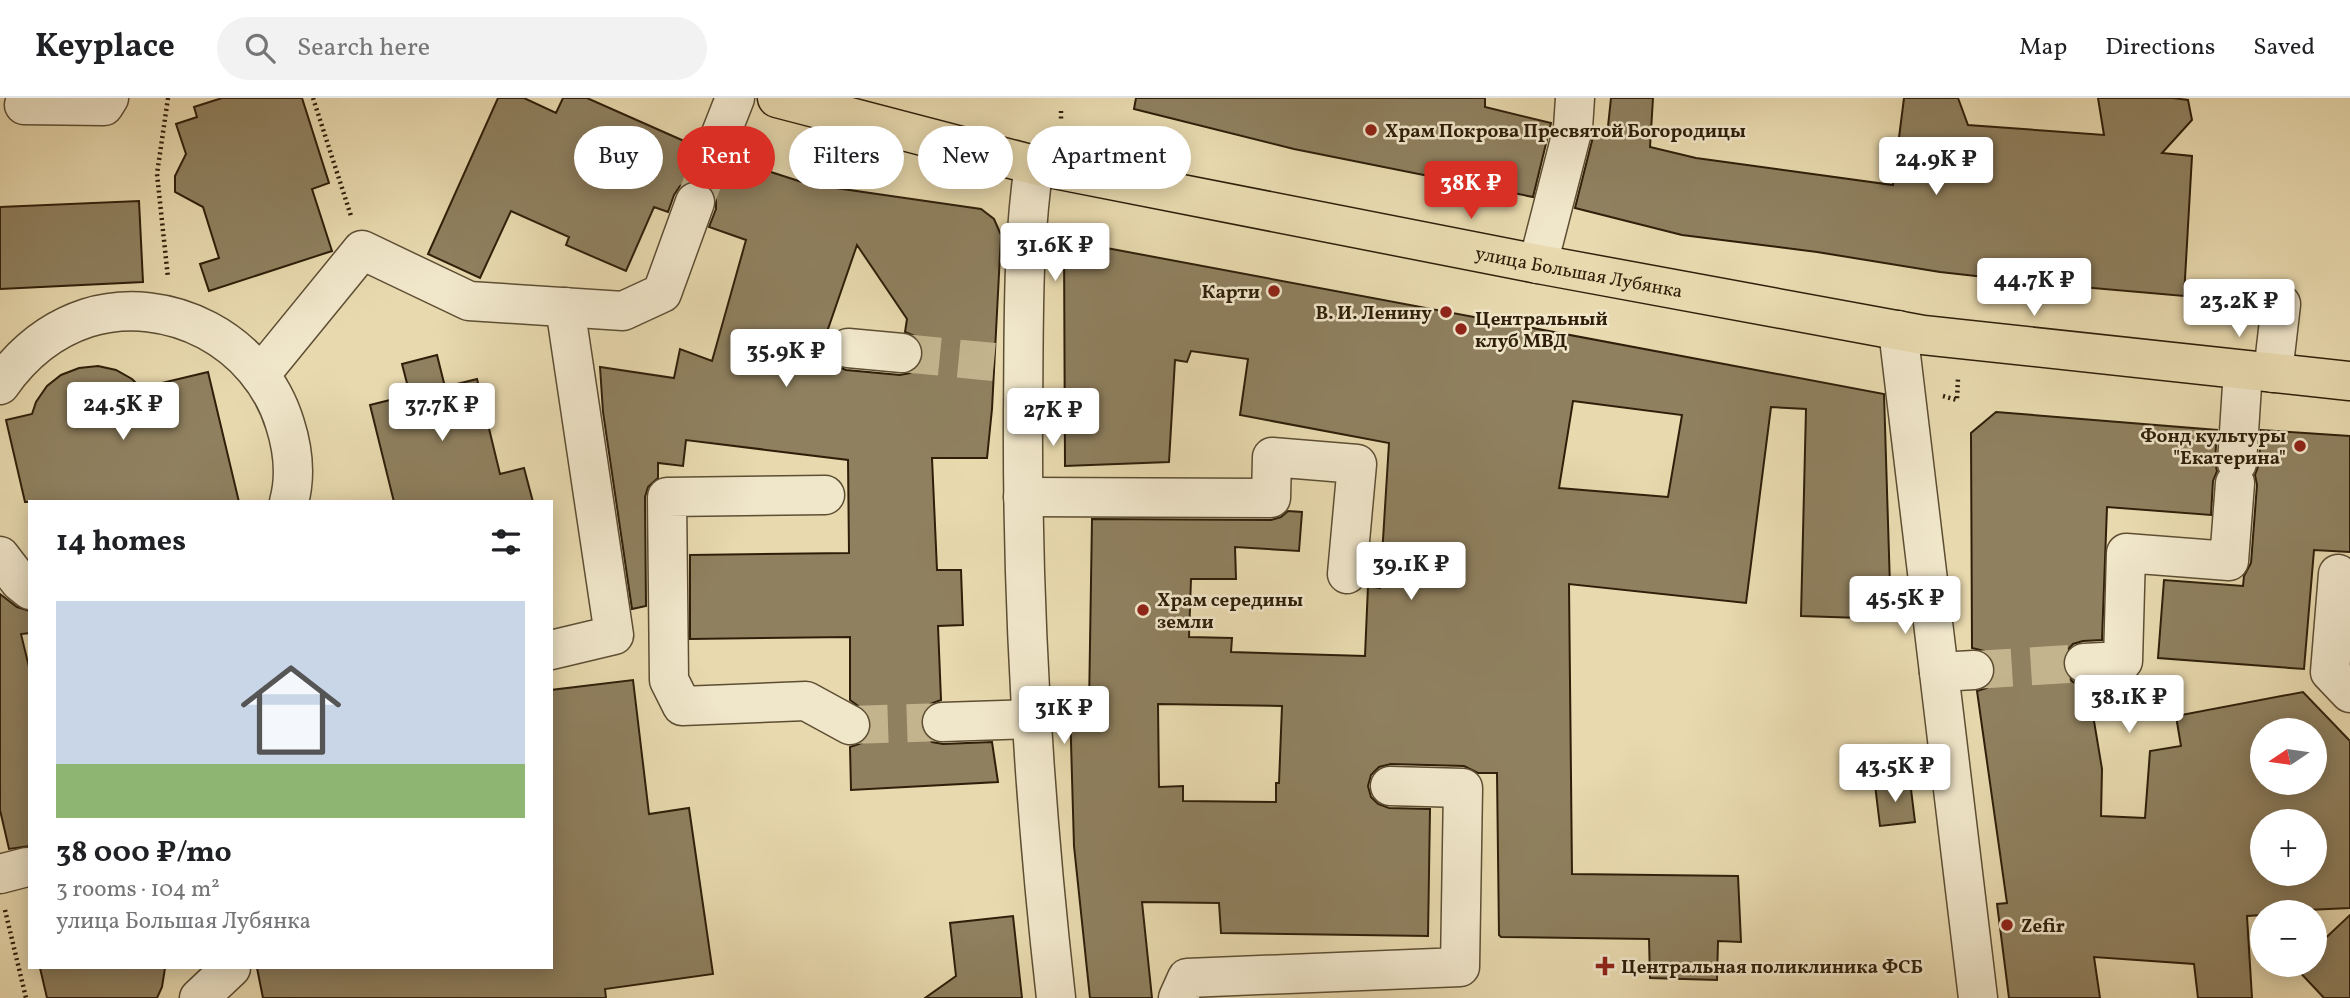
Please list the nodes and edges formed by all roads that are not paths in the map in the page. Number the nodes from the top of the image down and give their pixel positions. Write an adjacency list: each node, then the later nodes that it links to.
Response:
1 (109, 98): 5 (street)
2 (735, 98): 6 (street)
3 (777, 98): 7 (main road, улица Большая Лубянка)
4 (1575, 98): 11 (street)
5 (24, 105)
6 (724, 126)
7 (1027, 163)
8 (1030, 189): 22 (street)
9 (1156, 189): 11 (main road, улица Большая Лубянка)
10 (695, 202): 13 (street)
11 (1538, 264): 14 (main road, улица Большая Лубянка)
12 (2281, 304): 17 (street)
13 (565, 307): 18 (street); 28 (street)
14 (1898, 330): 17 (main road, улица Большая Лубянка); 39 (street)
15 (848, 348): 16 (street)
16 (902, 353)
17 (2258, 371): 19 (main road, улица Большая Лубянка); 29 (street)
18 (260, 375): 20 (street); 23 (street)
19 (2350, 381)
20 (0, 385)
21 (825, 495): 33 (street)
22 (1023, 497): 25 (street); 31 (street)
23 (289, 500)
24 (0, 556): 27 (street)
25 (1347, 574)
26 (2338, 574): 30 (street)
27 (28, 588)
28 (553, 650)
29 (2084, 663)
30 (2350, 692)
31 (1033, 719): 32 (street); 37 (street)
32 (942, 722)
33 (850, 725)
34 (1390, 786): 38 (street)
35 (230, 969): 36 (street)
36 (199, 998)
37 (1056, 998)
38 (1178, 998)
39 (1978, 998)

